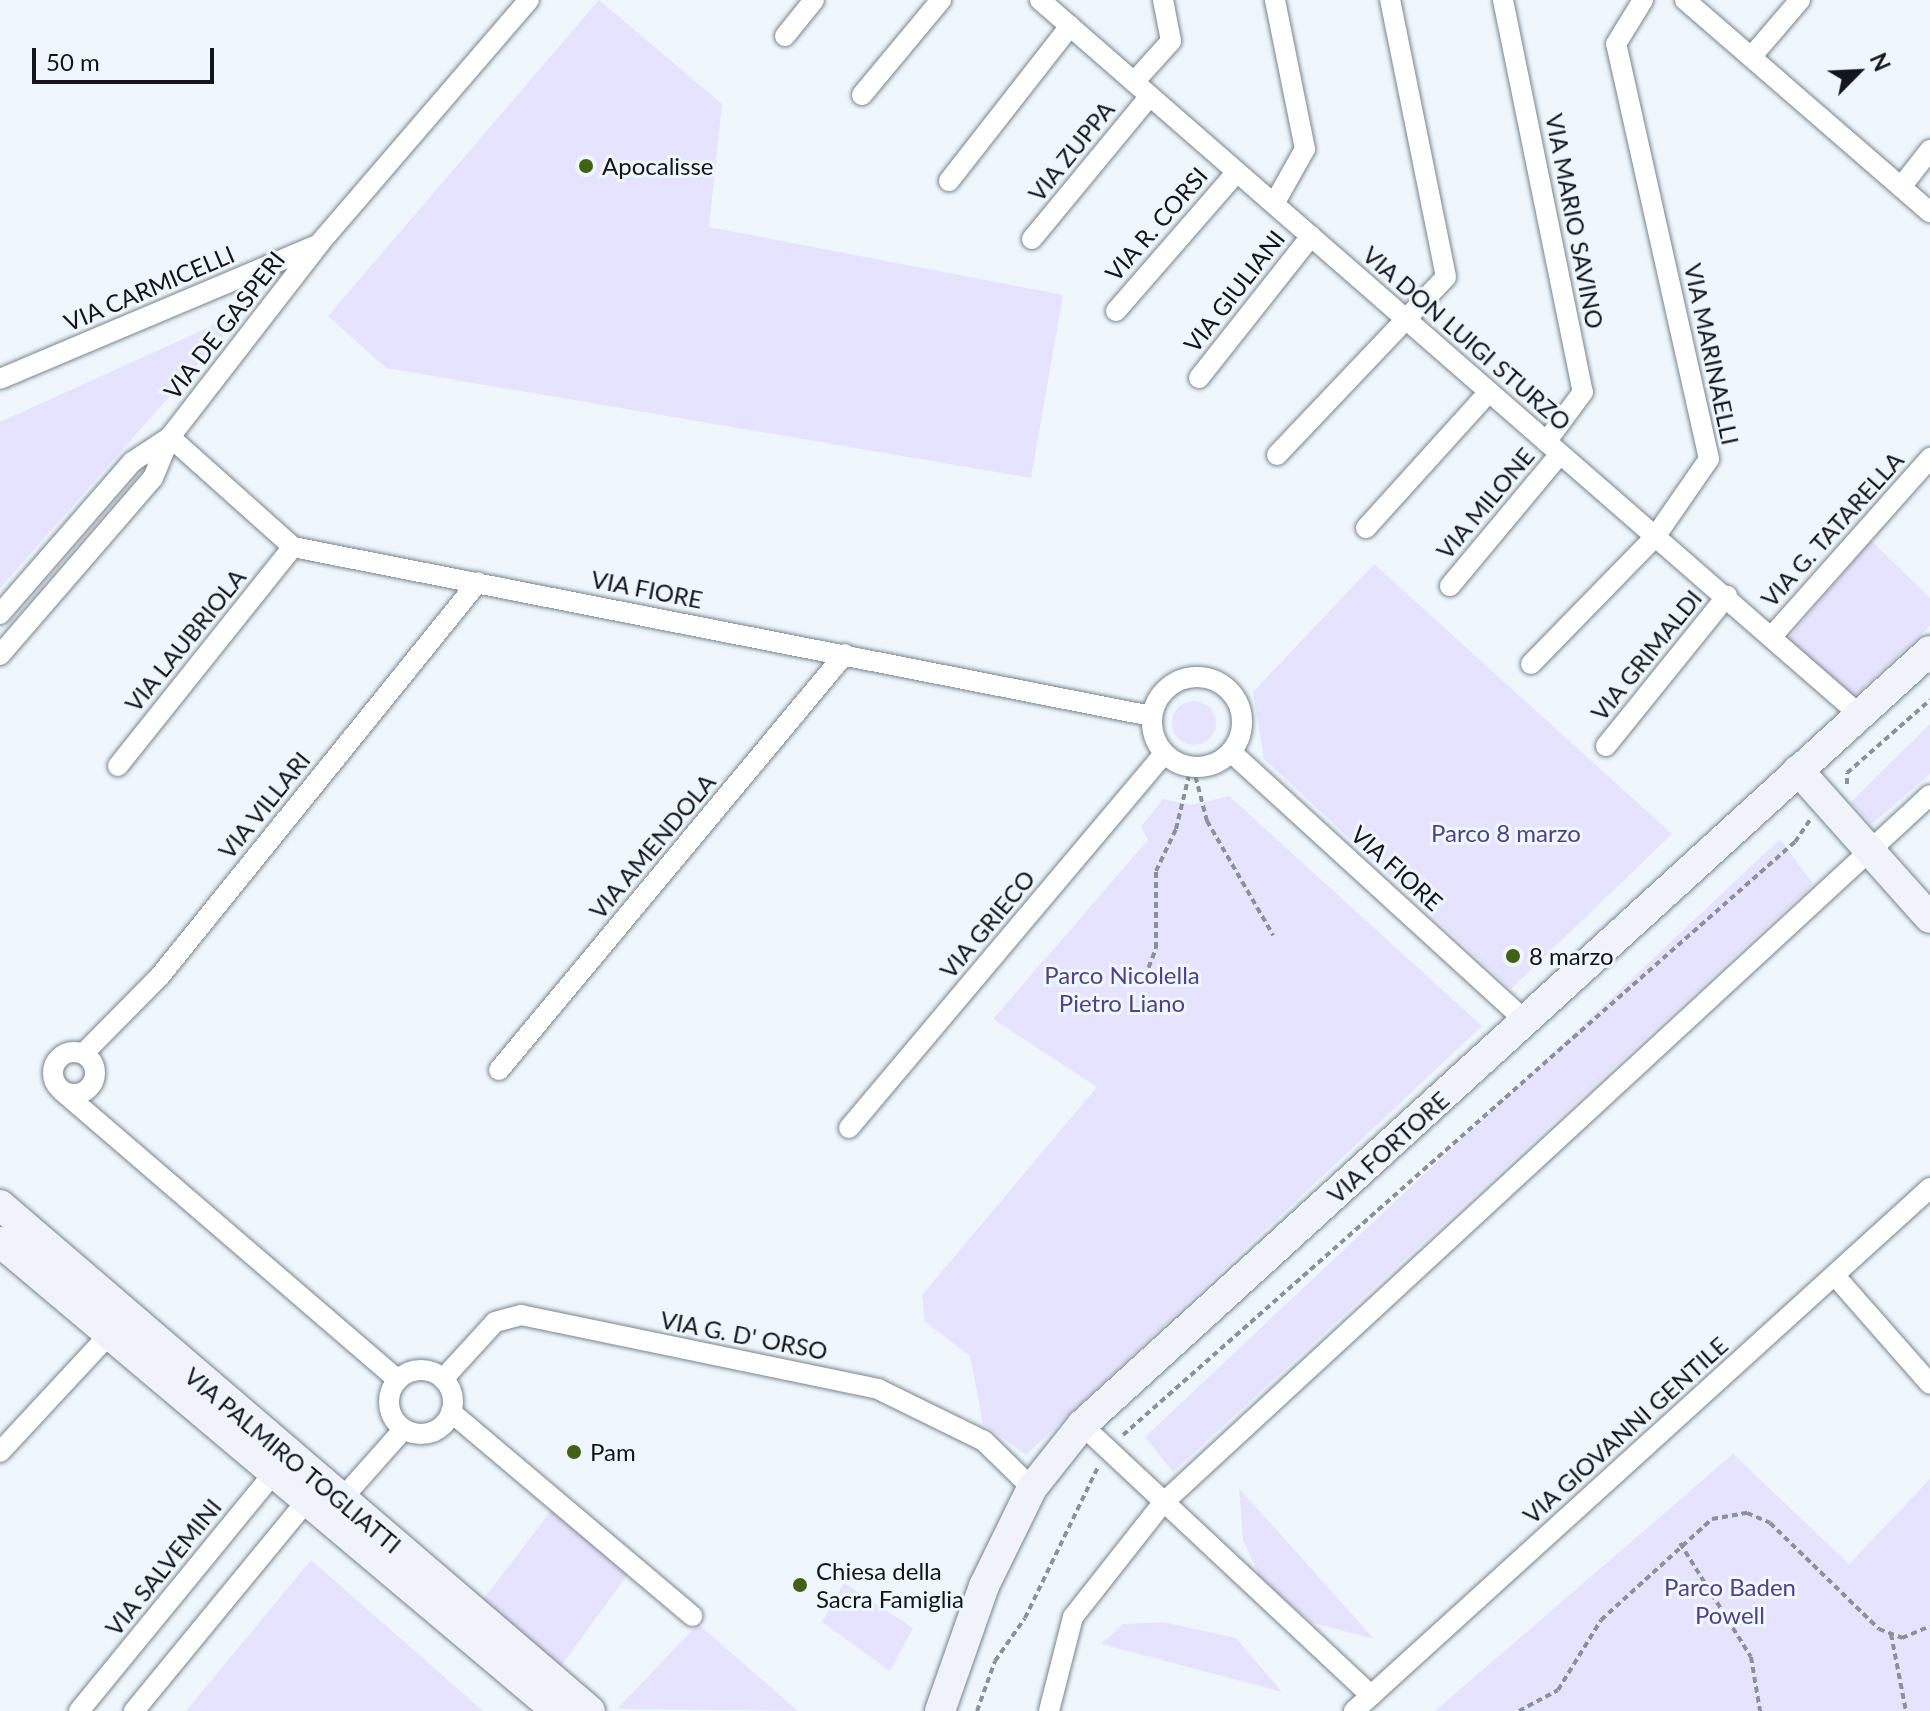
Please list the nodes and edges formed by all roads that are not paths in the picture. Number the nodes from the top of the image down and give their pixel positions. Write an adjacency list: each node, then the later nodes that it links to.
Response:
1 (529, 0): 25 (street, VIA DE GASPERI)
2 (814, 0): 13 (street)
3 (941, 0): 16 (street)
4 (1040, 0): 12 (street, VIA DON LUIGI STURZO)
5 (1163, 0): 15 (street, VIA ZUPPA)
6 (1275, 0): 21 (street)
7 (1390, 0): 27 (street)
8 (1503, 0): 32 (street, VIA MARIO SAVINO)
9 (1643, 0): 36 (street, VIA MARINAELLI)
10 (1685, 0): 14 (street)
11 (1800, 0): 14 (street)
12 (1070, 26): 15 (street, VIA DON LUIGI STURZO); 19 (street)
13 (785, 36)
14 (1752, 56): 20 (street)
15 (1142, 89): 18 (street, VIA DON LUIGI STURZO); 24 (street, VIA ZUPPA)
16 (862, 95)
17 (1930, 150): 20 (street)
18 (1237, 172): 21 (street, VIA DON LUIGI STURZO); 26 (street, VIA R. CORSI)
19 (949, 181)
20 (1901, 187): 22 (street)
21 (1274, 204): 23 (street, VIA DON LUIGI STURZO)
22 (1930, 212)
23 (1311, 236): 27 (street, VIA DON LUIGI STURZO); 28 (street, VIA GIULIANI)
24 (1032, 239)
25 (319, 244): 29 (street, VIA CARMICELLI); 31 (street, VIA DE GASPERI)
26 (1116, 311)
27 (1409, 322): 30 (street, VIA DON LUIGI STURZO); 33 (street)
28 (1199, 378)
29 (0, 379)
30 (1489, 392): 32 (street, VIA DON LUIGI STURZO); 35 (street)
31 (170, 437): 37 (street); 41 (street); 45 (street)
32 (1553, 448): 36 (street, VIA DON LUIGI STURZO); 39 (street, VIA MILONE)
33 (1277, 455)
34 (1930, 458): 42 (street, VIA G. TATARELLA)
35 (1366, 528)
36 (1655, 537): 40 (street, VIA DON LUIGI STURZO); 46 (street, VIA MARINAELLI)
37 (293, 547): 38 (street, VIA FIORE); 52 (street, VIA LAUBRIOLA)
38 (478, 582): 44 (street, VIA FIORE); 58 (street, VIA VILLARI)
39 (1450, 586)
40 (1727, 596): 42 (street, VIA DON LUIGI STURZO); 49 (street, VIA GRIMALDI)
41 (0, 614)
42 (1773, 635): 47 (street, VIA DON LUIGI STURZO)
43 (1930, 651): 47 (street, VIA FORTORE)
44 (845, 654): 48 (street, VIA FIORE); 59 (street, VIA AMENDOLA)
45 (0, 655)
46 (1531, 664)
47 (1860, 715): 53 (street, VIA FORTORE)
48 (1151, 716): 50 (street); 51 (street)
49 (1606, 746)
50 (1231, 752): 51 (street); 57 (street, VIA FIORE)
51 (1164, 754): 61 (street, VIA GRIECO)
52 (118, 766)
53 (1798, 770): 55 (street); 57 (street, VIA FORTORE)
54 (1930, 795): 55 (street)
55 (1869, 850): 56 (street); 77 (street)
56 (1930, 918)
57 (1528, 1023): 71 (street, VIA FORTORE)
58 (83, 1054): 60 (street); 60 (street)
59 (499, 1070)
60 (62, 1091): 68 (street)
61 (849, 1128)
62 (1930, 1188): 65 (street, VIA GIOVANNI GENTILE)
63 (0, 1205): 66 (street, VIA PALMIRO TOGLIATTI)
64 (0, 1242): 66 (street, VIA PALMIRO TOGLIATTI)
65 (1836, 1277): 69 (street); 79 (street, VIA GIOVANNI GENTILE)
66 (117, 1326): 73 (street); 74 (street, VIA PALMIRO TOGLIATTI)
67 (443, 1379): 68 (street); 70 (street); 75 (street, VIA G. D' ORSO)
68 (398, 1380): 72 (street)
69 (1930, 1384)
70 (451, 1412): 72 (street); 78 (street)
71 (1082, 1425): 75 (street, VIA FORTORE); 77 (street)
72 (404, 1429): 76 (street)
73 (0, 1452)
74 (280, 1464): 76 (street, VIA PALMIRO TOGLIATTI); 80 (street, VIA SALVEMINI)
75 (1032, 1488): 84 (street, VIA FORTORE)
76 (322, 1496): 81 (street); 82 (street, VIA PALMIRO TOGLIATTI); 83 (street, VIA PALMIRO TOGLIATTI)
77 (1162, 1504): 79 (street); 85 (street)
78 (692, 1616)
79 (1371, 1695): 86 (street, VIA GIOVANNI GENTILE)
80 (79, 1711)
81 (134, 1711)
82 (557, 1711)
83 (590, 1711)
84 (940, 1711)
85 (1049, 1711)
86 (1354, 1711)

